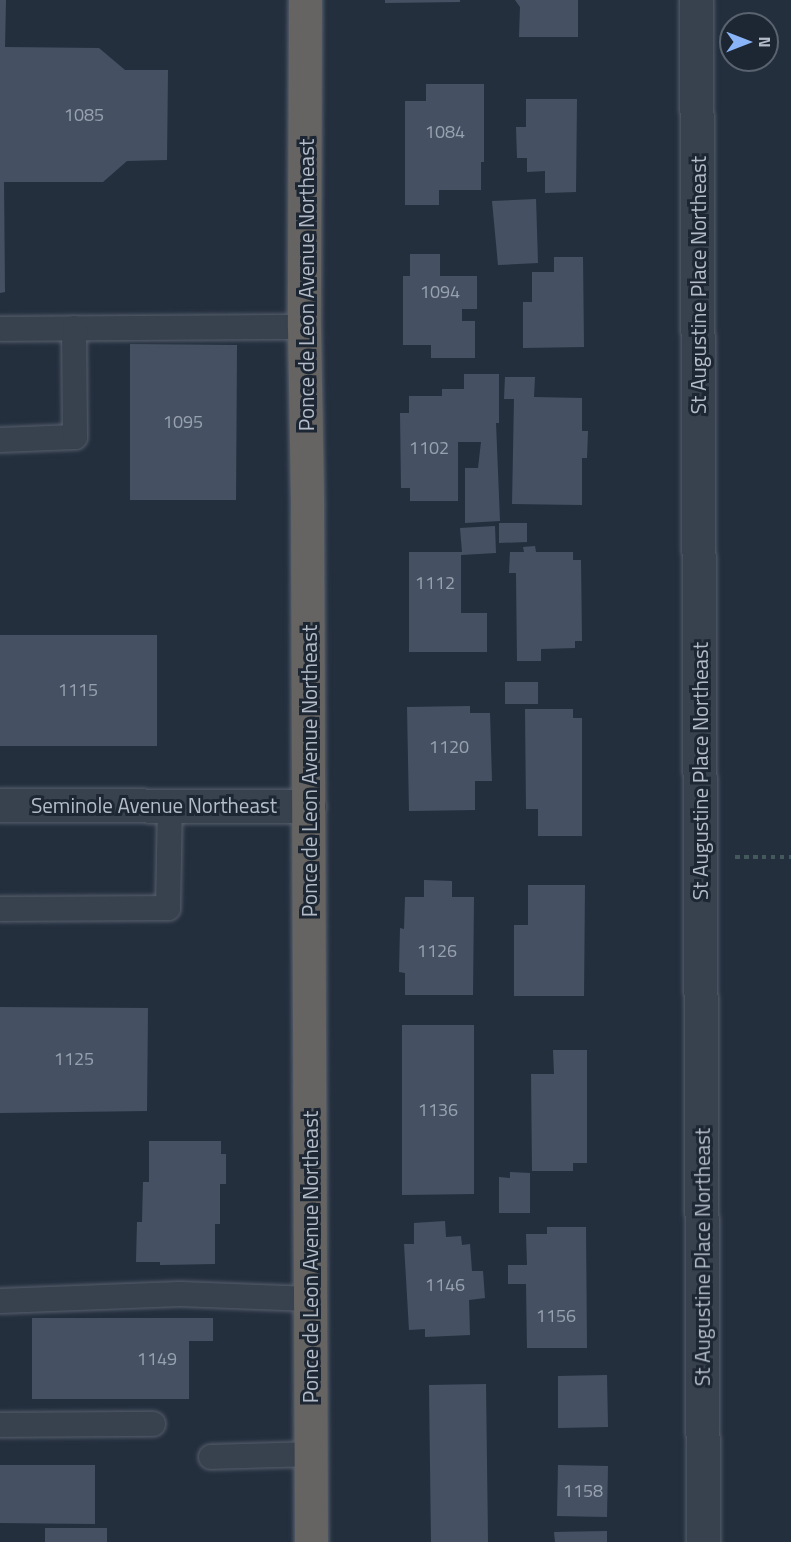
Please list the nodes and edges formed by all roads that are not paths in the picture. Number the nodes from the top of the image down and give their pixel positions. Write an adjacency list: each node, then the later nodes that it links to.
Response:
1 (305, 0): 3 (highway, Ponce de Leon Avenue Northeast)
2 (696, 0): 18 (street, St Augustine Place Northeast)
3 (304, 327): 4 (lane); 9 (highway, Ponce de Leon Avenue Northeast)
4 (74, 328): 5 (lane); 6 (lane)
5 (0, 329)
6 (0, 440)
7 (0, 805): 8 (street, Seminole Avenue Northeast)
8 (170, 805): 9 (street, Seminole Avenue Northeast); 10 (lane)
9 (309, 806): 11 (highway, Ponce de Leon Avenue Northeast)
10 (0, 909)
11 (311, 1299): 12 (lane); 15 (highway, Ponce de Leon Avenue Northeast)
12 (0, 1301)
13 (153, 1424): 14 (lane)
14 (0, 1425)
15 (311, 1454): 16 (lane); 17 (highway, Ponce de Leon Avenue Northeast)
16 (211, 1456)
17 (311, 1542)
18 (703, 1542)

